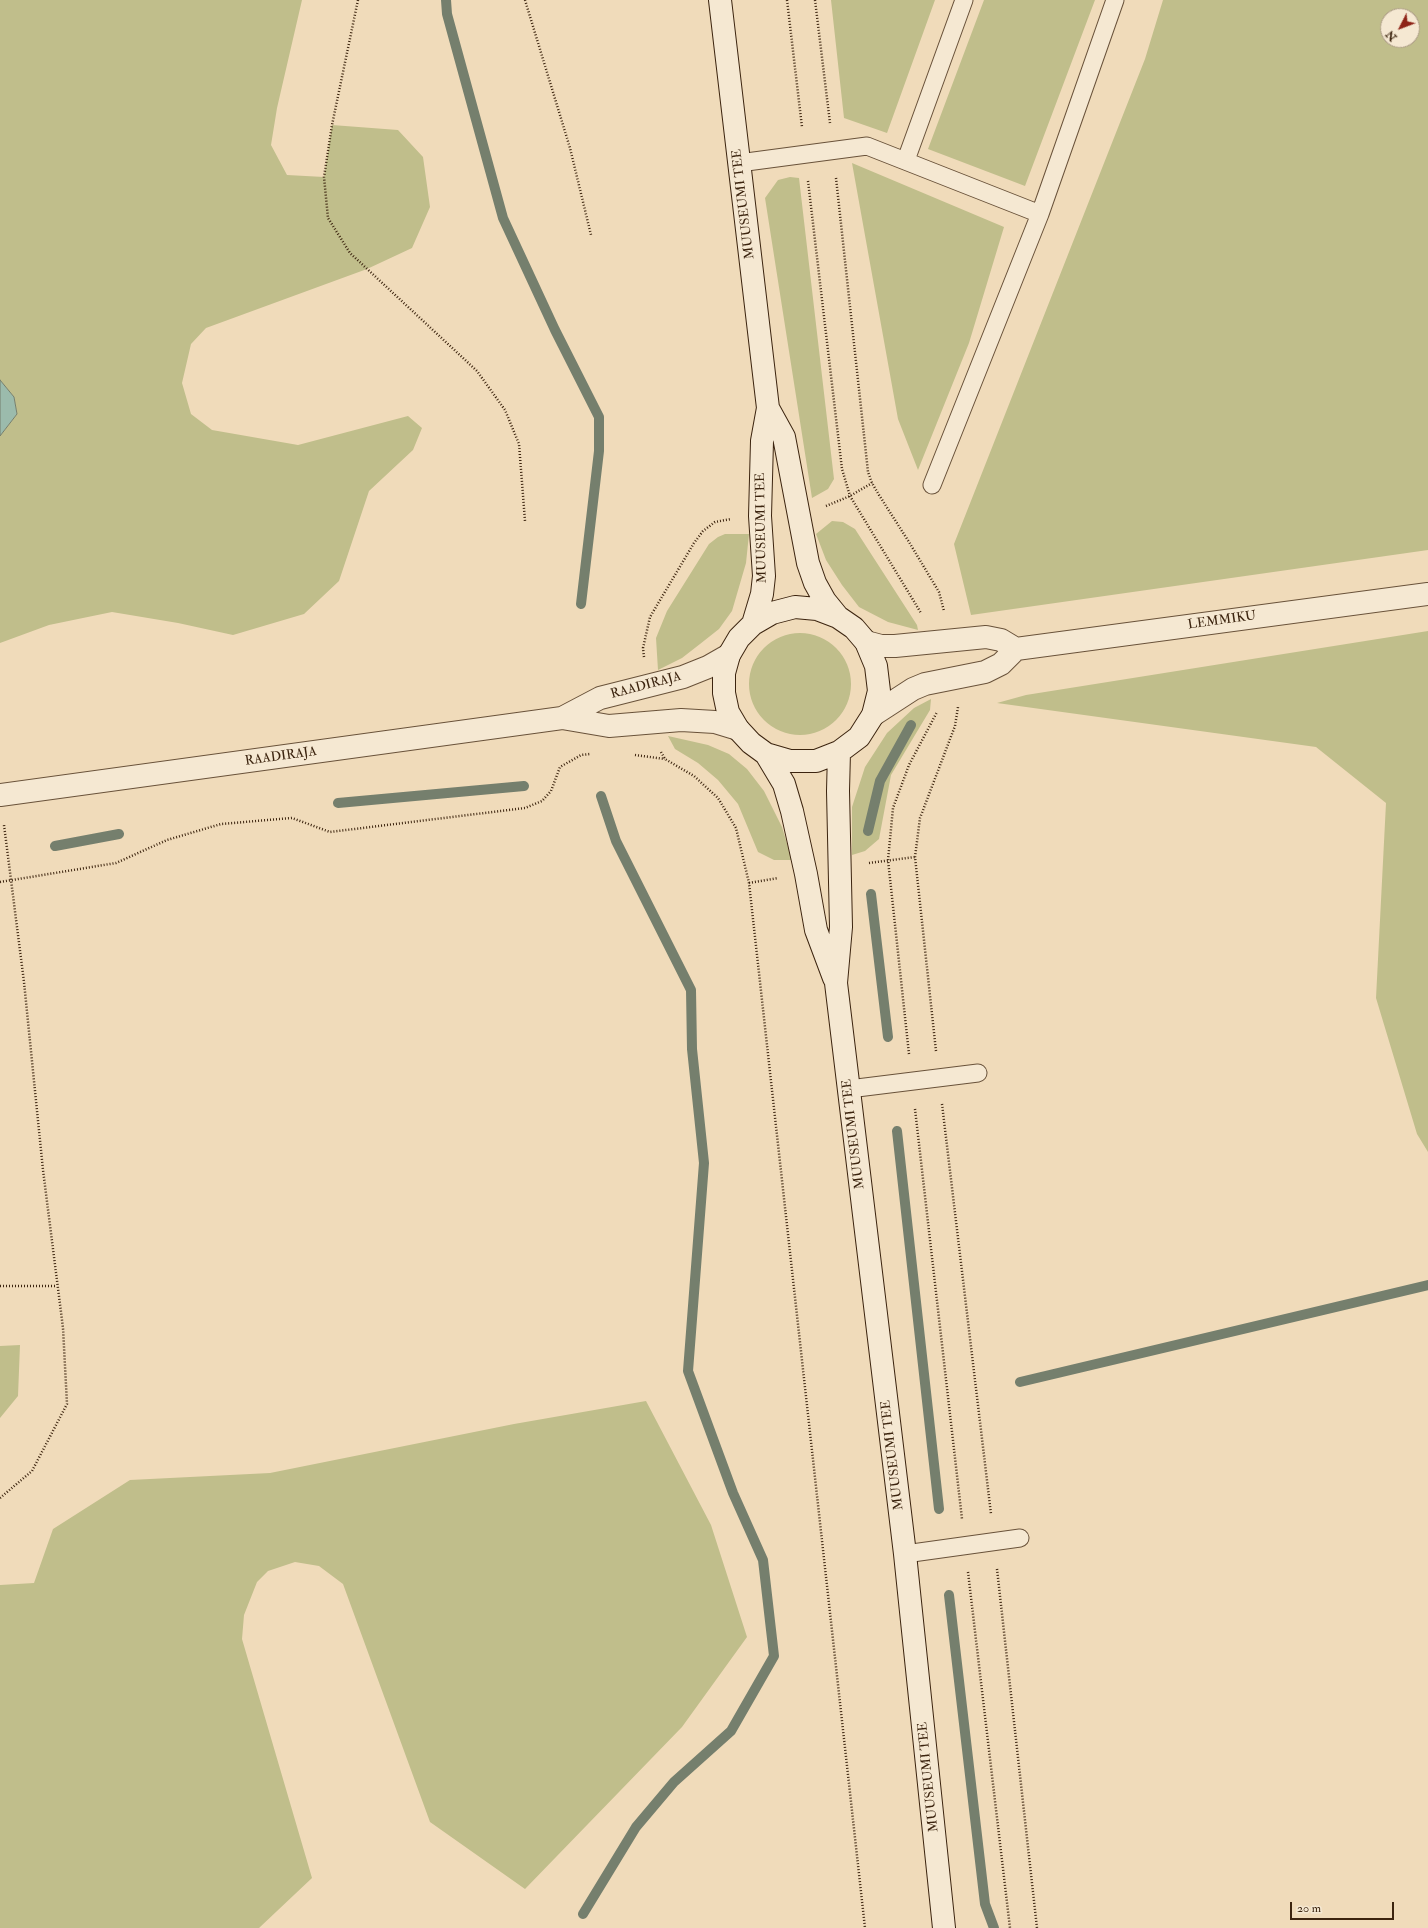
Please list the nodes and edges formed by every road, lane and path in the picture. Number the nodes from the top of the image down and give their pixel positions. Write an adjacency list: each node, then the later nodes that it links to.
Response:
1 (358, 0): 20 (path)
2 (525, 0): 13 (path)
3 (720, 0): 11 (street, MUUSEUMI TEE)
4 (787, 0): 9 (path)
5 (815, 0): 8 (path)
6 (964, 0): 10 (lane)
7 (1115, 0): 12 (lane)
8 (833, 151): 9 (lane); 10 (lane); 15 (path)
9 (805, 154): 11 (lane); 17 (path)
10 (906, 160): 12 (lane)
11 (739, 163): 14 (street, MUUSEUMI TEE)
12 (1040, 214): 16 (lane)
13 (591, 235)
14 (768, 408): 23 (street, MUUSEUMI TEE); 25 (street, MUUSEUMI TEE)
15 (872, 483): 17 (path); 22 (path)
16 (932, 485)
17 (850, 496): 18 (path); 24 (path)
18 (823, 507)
19 (734, 518): 29 (path)
20 (525, 521)
21 (1428, 594): 27 (street, LEMMIKU)
22 (946, 615)
23 (838, 616): 25 (street, MUUSEUMI TEE); 26 (street, MUUSEUMI TEE)
24 (925, 619)
25 (753, 624): 28 (street, MUUSEUMI TEE)
26 (866, 642): 27 (street); 32 (street, MUUSEUMI TEE)
27 (1016, 649): 32 (street)
28 (729, 655): 33 (street, RAADIRAJA); 34 (street, MUUSEUMI TEE)
29 (645, 660)
30 (958, 703): 42 (path)
31 (939, 705): 43 (path)
32 (873, 715): 36 (street, MUUSEUMI TEE)
33 (562, 718): 34 (street, RAADIRAJA); 41 (street, RAADIRAJA)
34 (738, 729): 38 (street, MUUSEUMI TEE)
35 (658, 746): 40 (path)
36 (839, 752): 38 (street, MUUSEUMI TEE); 46 (street, MUUSEUMI TEE)
37 (596, 754): 44 (path)
38 (766, 754): 46 (street, MUUSEUMI TEE)
39 (634, 755): 40 (path)
40 (665, 759): 58 (path)
41 (0, 795): 44 (path)
42 (915, 857): 43 (path); 48 (path)
43 (888, 860): 49 (path)
44 (10, 881): 45 (path); 52 (path)
45 (0, 882)
46 (836, 983): 50 (street, MUUSEUMI TEE)
47 (978, 1073): 48 (lane)
48 (939, 1078): 49 (lane); 55 (path)
49 (912, 1082): 50 (lane); 56 (path)
50 (849, 1089): 57 (street, MUUSEUMI TEE)
51 (0, 1286): 52 (path)
52 (58, 1286): 53 (path)
53 (0, 1498)
54 (1020, 1538): 55 (lane)
55 (994, 1542): 56 (lane); 61 (path)
56 (965, 1546): 57 (lane); 60 (path)
57 (905, 1554): 59 (street, MUUSEUMI TEE)
58 (865, 1928)
59 (944, 1928)
60 (1010, 1928)
61 (1037, 1928)

